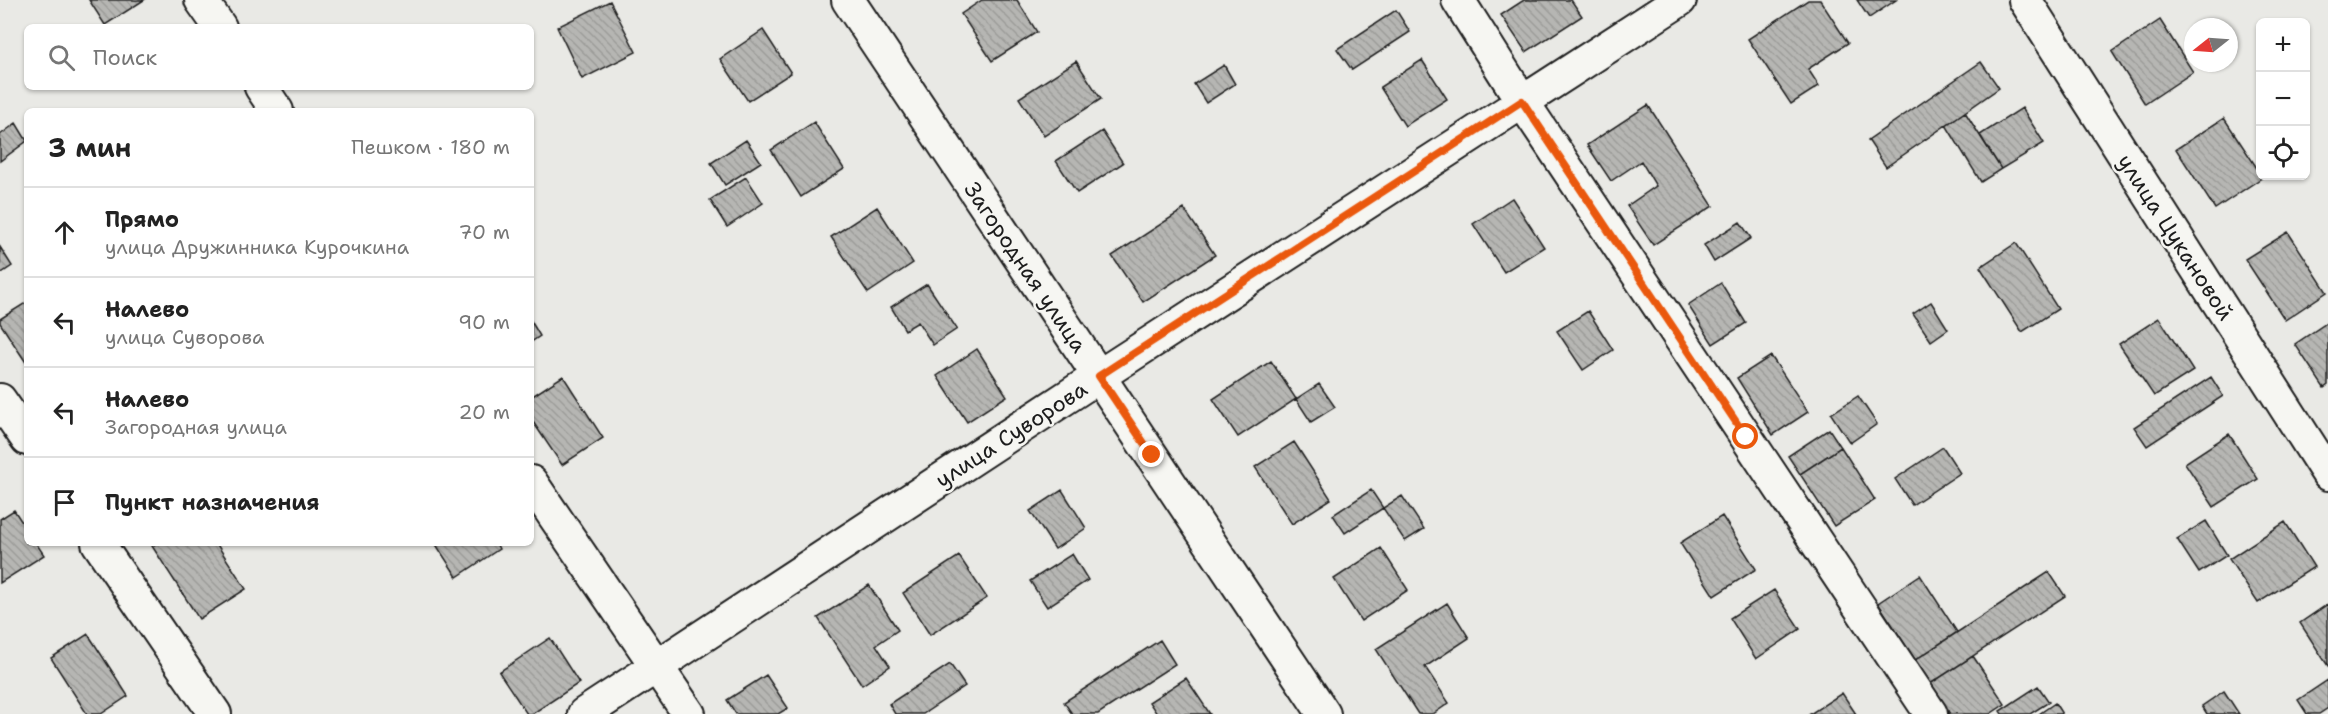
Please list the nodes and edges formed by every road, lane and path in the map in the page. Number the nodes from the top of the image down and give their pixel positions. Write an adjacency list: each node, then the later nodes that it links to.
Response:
1 (201, 0): 6 (street)
2 (848, 0): 10 (street, Загородная улица)
3 (1458, 0): 8 (street)
4 (1680, 0): 8 (street, улица Суворова)
5 (2025, 0): 13 (street, улица Цукановой)
6 (218, 24)
7 (263, 90): 9 (street)
8 (1522, 101): 10 (street, улица Суворова); 21 (street)
9 (275, 108)
10 (1099, 376): 16 (street, улица Суворова); 20 (street, Загородная улица)
11 (0, 399): 12 (street)
12 (24, 435)
13 (2328, 474)
14 (534, 486): 16 (street)
15 (100, 546): 17 (street)
16 (657, 667): 18 (street, улица Суворова); 19 (street)
17 (215, 714)
18 (584, 714)
19 (689, 714)
20 (1324, 714)
21 (1931, 714)

